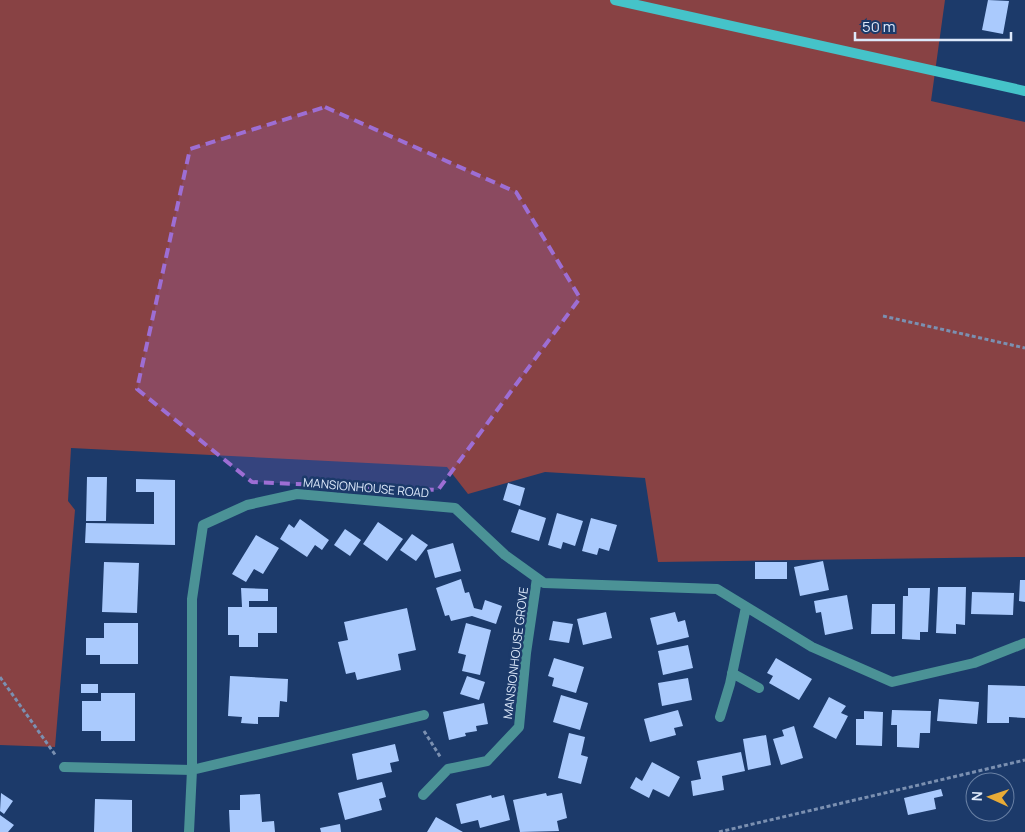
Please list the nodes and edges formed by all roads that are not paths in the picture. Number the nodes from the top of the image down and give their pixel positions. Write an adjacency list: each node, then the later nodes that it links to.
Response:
1 (615, 0): 2 (main road)
2 (1025, 91)
3 (537, 578): 4 (street, MANSIONHOUSE ROAD); 11 (street, MANSIONHOUSE ROAD); 12 (street, MANSIONHOUSE GROVE)
4 (746, 607): 5 (street, MANSIONHOUSE ROAD); 6 (street)
5 (1025, 644)
6 (732, 673): 7 (street); 9 (street)
7 (759, 688)
8 (420, 716): 11 (street)
9 (720, 717)
10 (64, 767): 11 (street)
11 (192, 770): 13 (street, MANSIONHOUSE ROAD)
12 (423, 795)
13 (189, 832)

